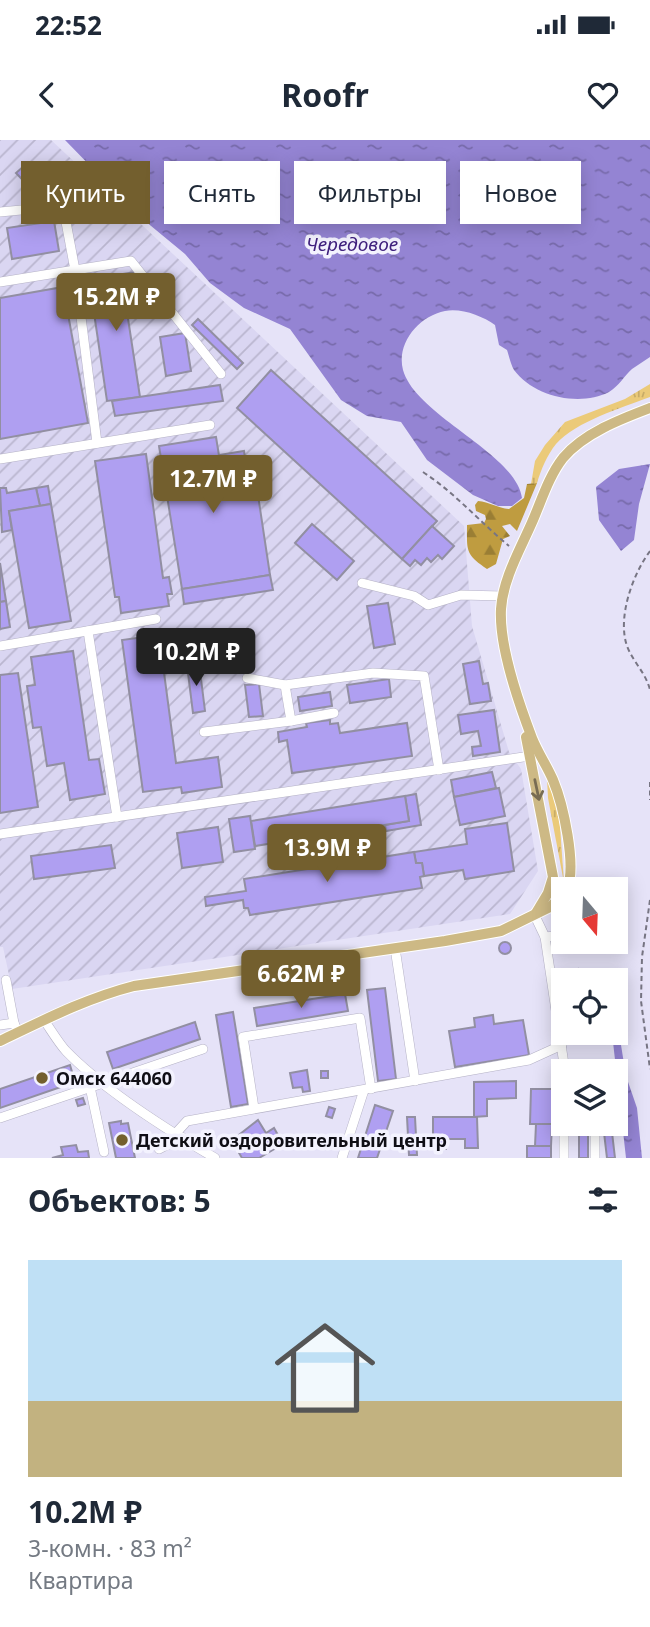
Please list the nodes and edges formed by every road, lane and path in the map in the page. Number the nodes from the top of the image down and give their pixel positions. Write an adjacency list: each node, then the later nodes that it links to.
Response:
1 (0, 212): 2 (street)
2 (75, 270): 3 (street); 4 (street); 7 (street)
3 (0, 282)
4 (221, 374)
5 (650, 408): 13 (main road)
6 (210, 425): 7 (street)
7 (97, 443): 8 (street)
8 (0, 459)
9 (423, 472): 10 (path)
10 (502, 540)
11 (650, 551): 19 (path)
12 (362, 583): 13 (street)
13 (503, 596): 20 (main road)
14 (156, 619): 15 (street)
15 (88, 631): 16 (street); 28 (street)
16 (0, 646)
17 (247, 678): 18 (street)
18 (285, 685): 22 (street); 25 (street)
19 (650, 690)
20 (519, 699): 24 (main road); 30 (main road)
21 (334, 713): 22 (street)
22 (291, 721): 23 (street)
23 (204, 732)
24 (530, 756): 25 (street); 33 (main road, one-way to 33)
25 (439, 770): 28 (street)
26 (650, 782): 27 (path)
27 (650, 800)
28 (117, 817): 29 (street)
29 (0, 834)
30 (571, 877)
31 (650, 900): 46 (path)
32 (551, 906): 33 (main road)
33 (535, 916): 35 (street); 36 (main road)
34 (551, 936): 35 (street)
35 (545, 937): 37 (street)
36 (395, 948): 39 (main road); 47 (street)
37 (551, 975)
38 (6, 980): 41 (street)
39 (44, 1020): 41 (main road); 48 (street)
40 (0, 1026): 41 (street)
41 (16, 1027): 42 (main road)
42 (0, 1041)
43 (562, 1045): 45 (street); 47 (street)
44 (203, 1049): 48 (street)
45 (564, 1059)
46 (650, 1069)
47 (415, 1081): 50 (street)
48 (104, 1083): 49 (street); 53 (street)
49 (90, 1087): 52 (street); 57 (street)
50 (368, 1090): 51 (street); 51 (street); 60 (street)
51 (254, 1108): 53 (street)
52 (0, 1118)
53 (179, 1135): 56 (street); 58 (street)
54 (564, 1136): 61 (street)
55 (595, 1136): 62 (street)
56 (159, 1149)
57 (104, 1152)
58 (197, 1153): 59 (street)
59 (215, 1158)
60 (342, 1158)
61 (564, 1158)
62 (595, 1158)

